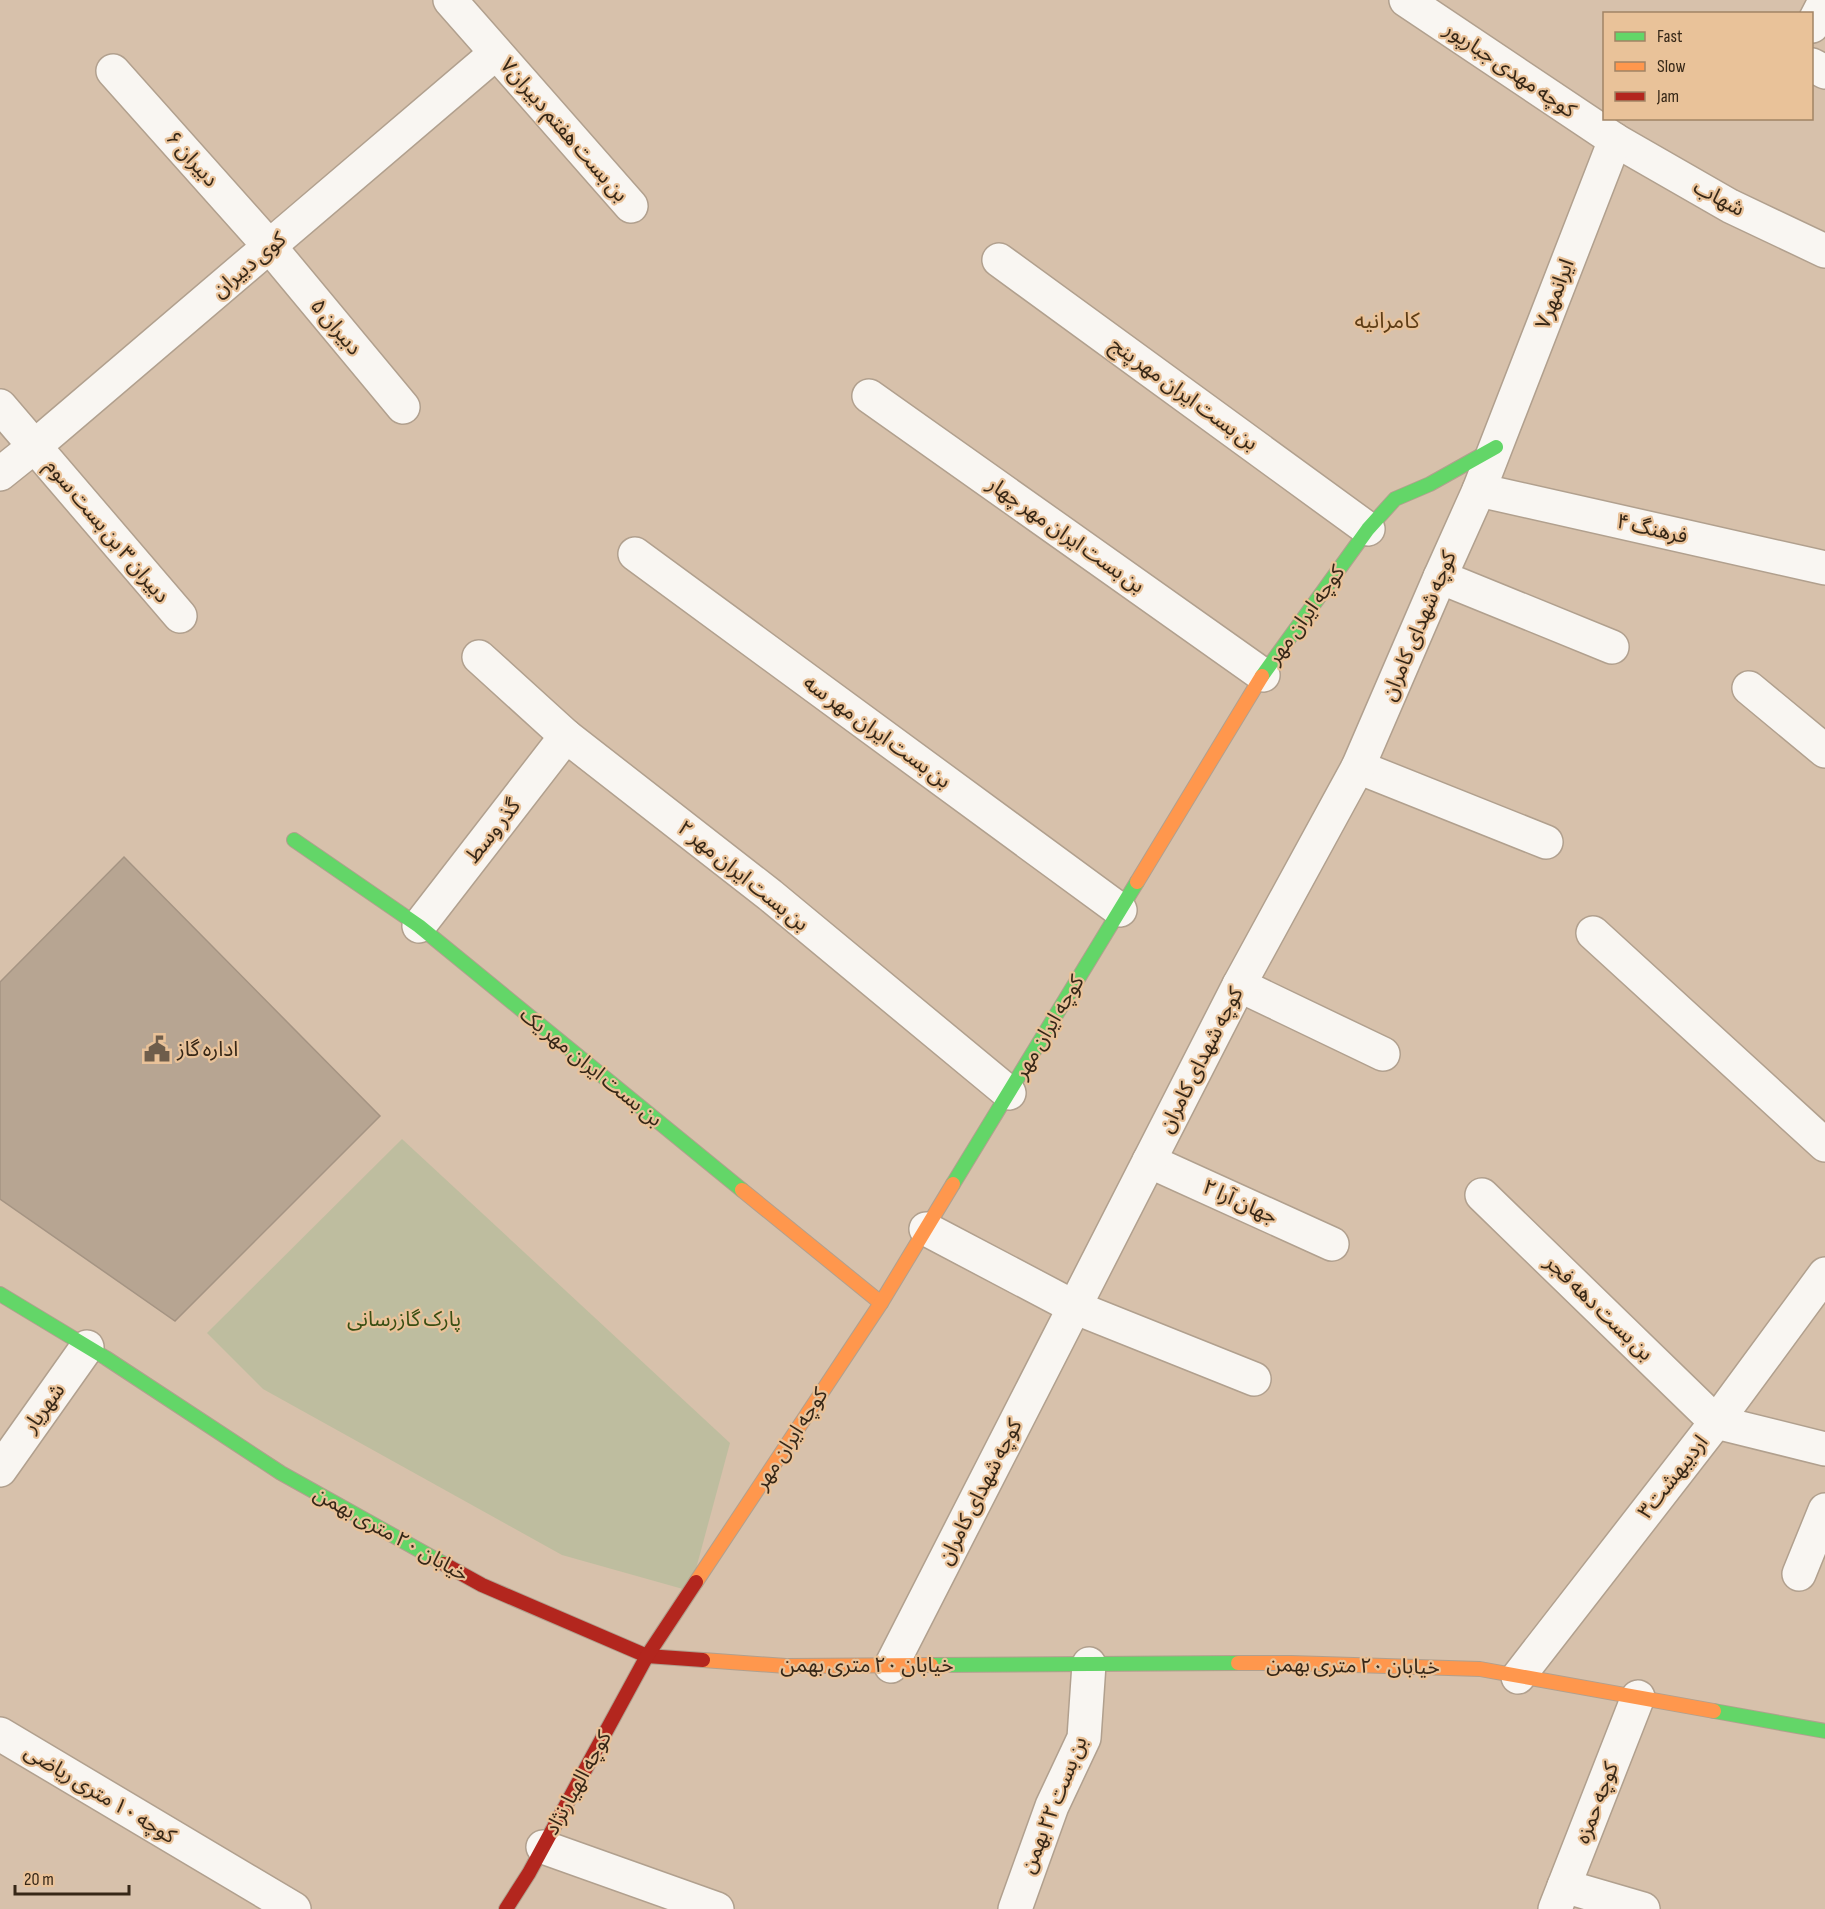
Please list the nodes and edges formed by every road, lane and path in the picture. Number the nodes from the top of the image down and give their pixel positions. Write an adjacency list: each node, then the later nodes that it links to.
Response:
1 (450, 0): 5 (street, بن بست هفتم دبیران۷)
2 (1825, 1): 4 (street)
3 (1422, 5): 7 (street, کوچه مهدی جبارپور)
4 (1813, 24)
5 (496, 53): 8 (street, بن بست هفتم دبیران۷); 9 (street, کوی دبیران)
6 (114, 71): 9 (street, دبیران ۶)
7 (1615, 140): 10 (street, شهاب); 16 (street, ایرانمهر۷)
8 (631, 206)
9 (270, 247): 14 (street, دبیران ۵); 15 (street, کوی دبیران)
10 (1825, 251)
11 (999, 260): 19 (street, بن بست ایران مهر پنج)
12 (869, 396): 26 (street, بن بست ایران مهر چهار)
13 (0, 406): 15 (street, دبیران ۳ بن بست سوم)
14 (403, 407)
15 (35, 446): 17 (street, کوی دبیران); 23 (street, دبیران ۳ بن بست سوم)
16 (1496, 447): 18 (street, کوچه شهدای کامران); 19 (street, کوچه ایران مهر)
17 (0, 474)
18 (1479, 490): 21 (street, فرهنگ ۴); 22 (street, کوچه شهدای کامران)
19 (1368, 529): 26 (street, کوچه ایران مهر)
20 (634, 554): 33 (street, بن بست ایران مهر سه)
21 (1825, 568)
22 (1440, 577): 24 (street); 30 (street, کوچه شهدای کامران)
23 (180, 616)
24 (1612, 647)
25 (479, 657): 28 (street, ۲ بن بست ایران مهر)
26 (1263, 675): 33 (street, کوچه ایران مهر)
27 (1749, 688): 29 (street)
28 (566, 736): 34 (street, گذر وسط); 38 (street, ۲ بن بست ایران مهر)
29 (1825, 751)
30 (1358, 767): 32 (street); 36 (street, کوچه شهدای کامران)
31 (294, 840): 34 (street, بن بست ایران مهر یک)
32 (1546, 842)
33 (1120, 910): 38 (street, کوچه ایران مهر)
34 (419, 926): 46 (street, بن بست ایران مهر یک)
35 (1593, 933): 39 (street)
36 (1239, 985): 37 (street); 40 (street, کوچه شهدای کامران)
37 (1383, 1054)
38 (1009, 1093): 42 (street, کوچه ایران مهر)
39 (1825, 1145)
40 (1149, 1161): 43 (street, جهان آرا ۲); 47 (street, کوچه شهدای کامران)
41 (1482, 1195): 50 (street, بن بست دهه فجر)
42 (926, 1229): 46 (street, کوچه ایران مهر); 47 (street)
43 (1332, 1244)
44 (1825, 1274): 50 (street, اردیبهشت۳)
45 (0, 1294): 48 (street, خیابان ۲۰ متری بهمن)
46 (881, 1303): 55 (street, کوچه ایران مهر)
47 (1074, 1307): 49 (street); 57 (street, کوچه شهدای کامران)
48 (87, 1347): 52 (street, شهریار); 55 (street, خیابان ۲۰ متری بهمن)
49 (1254, 1379)
50 (1716, 1422): 51 (street); 58 (street, اردیبهشت۳)
51 (1825, 1449)
52 (0, 1470)
53 (1825, 1510): 54 (street)
54 (1798, 1574)
55 (647, 1656): 57 (street, خیابان ۲۰ متری بهمن); 62 (street, کوچه الهیارنژاد)
56 (1089, 1664): 57 (street, خیابان ۲۰ متری بهمن); 58 (street, خیابان ۲۰ متری بهمن); 67 (street, بن بست ۲۲ بهمن)
57 (891, 1666)
58 (1518, 1677): 59 (street, خیابان ۲۰ متری بهمن)
59 (1638, 1697): 60 (street, خیابان ۲۰ متری بهمن); 63 (street, کوچه حمزه)
60 (1825, 1731)
61 (0, 1734): 64 (street, کوچه ۱۰ متری ریاضی)
62 (543, 1847): 65 (street, کوچه الهیارنژاد); 66 (street)
63 (1560, 1898): 68 (street)
64 (294, 1909)
65 (506, 1909)
66 (717, 1909)
67 (1015, 1909)
68 (1643, 1909)

